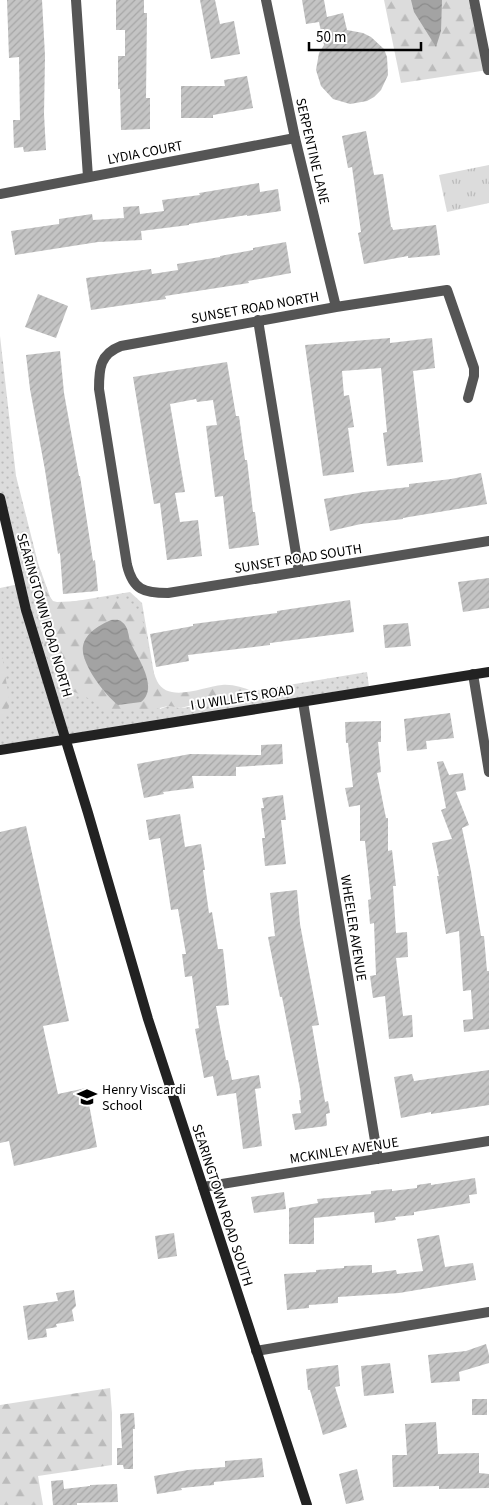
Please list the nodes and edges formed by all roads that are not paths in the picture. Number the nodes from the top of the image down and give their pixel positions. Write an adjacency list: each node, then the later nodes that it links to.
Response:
1 (76, 0): 6 (street)
2 (266, 0): 5 (street, SERPENTINE LANE)
3 (474, 0): 4 (street)
4 (488, 70)
5 (294, 138): 6 (street, LYDIA COURT); 8 (street, SERPENTINE LANE)
6 (88, 177): 7 (street, LYDIA COURT)
7 (0, 194)
8 (336, 307): 9 (street, SUNSET ROAD NORTH); 10 (street, SUNSET ROAD NORTH)
9 (258, 320): 13 (street, SUNSET ROAD NORTH); 14 (street)
10 (468, 398)
11 (0, 498): 18 (main road, SEARINGTOWN ROAD NORTH)
12 (489, 541): 14 (street, SUNSET ROAD SOUTH)
13 (127, 565): 14 (street, SUNSET ROAD SOUTH)
14 (299, 572)
15 (489, 672): 16 (main road, I U WILLETS ROAD)
16 (473, 674): 17 (main road, I U WILLETS ROAD); 20 (street)
17 (304, 702): 18 (main road, I U WILLETS ROAD); 22 (street, WHEELER AVENUE)
18 (66, 740): 19 (main road, I U WILLETS ROAD); 23 (main road, SEARINGTOWN ROAD SOUTH)
19 (0, 750)
20 (489, 772)
21 (489, 1141): 22 (street, MCKINLEY AVENUE)
22 (378, 1159): 23 (street, MCKINLEY AVENUE)
23 (202, 1187): 25 (main road, SEARINGTOWN ROAD SOUTH)
24 (489, 1312): 25 (street)
25 (256, 1351): 26 (main road, SEARINGTOWN ROAD SOUTH)
26 (306, 1505)

